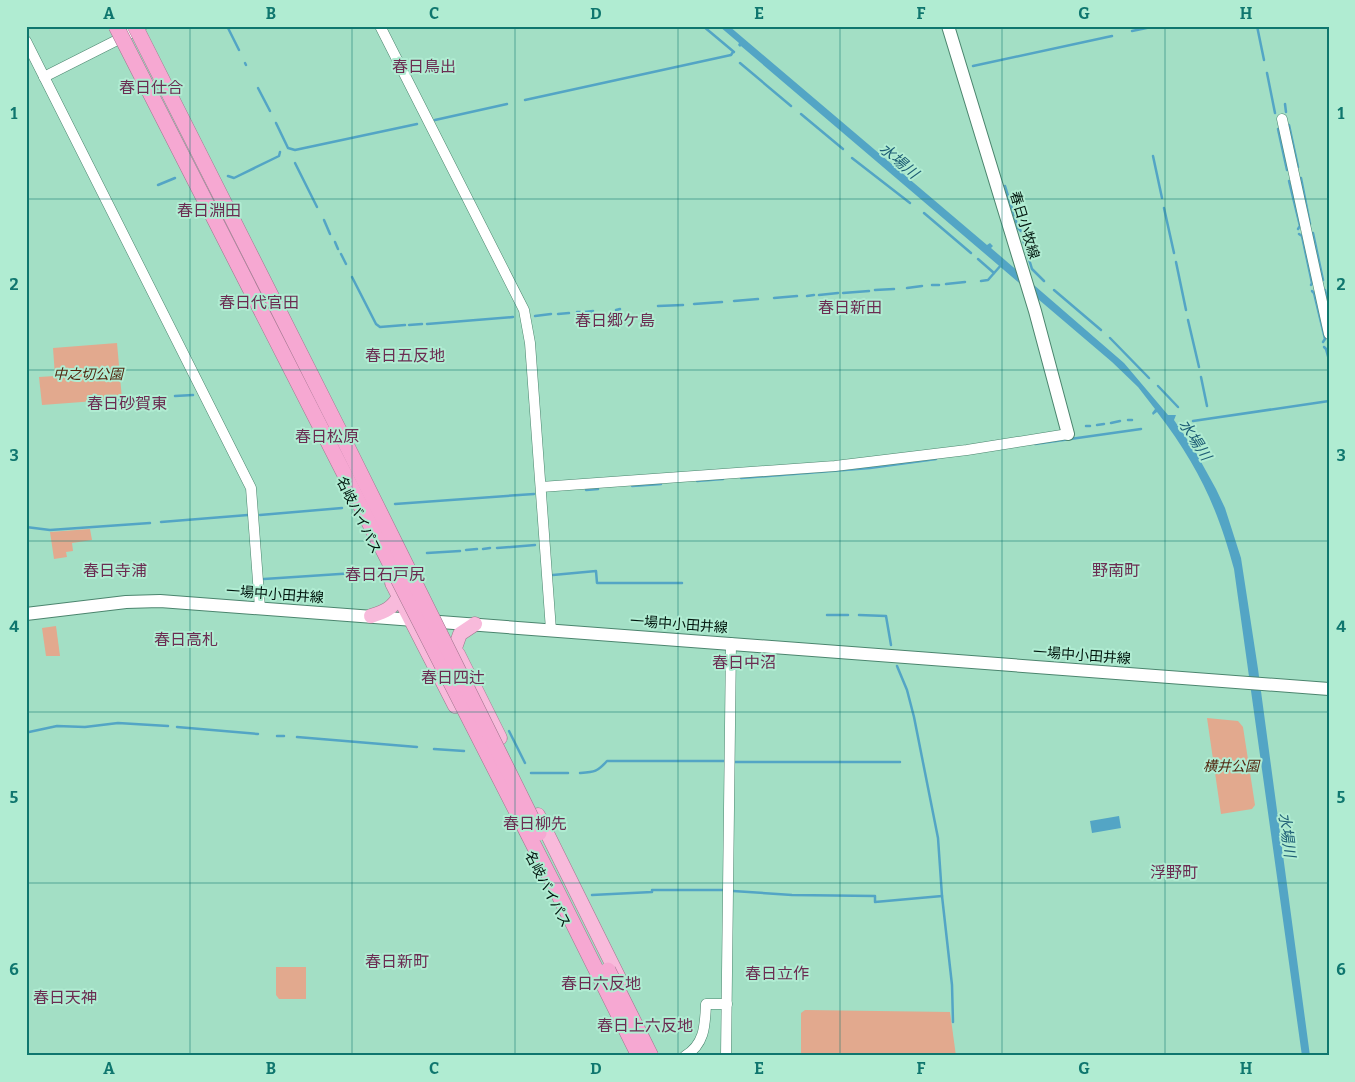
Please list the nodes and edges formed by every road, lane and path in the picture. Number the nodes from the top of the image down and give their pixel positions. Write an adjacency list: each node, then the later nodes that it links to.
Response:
1 (112, 26): 5 (highway, 名岐バイパス)
2 (380, 26): 12 (street)
3 (948, 26): 11 (main road, 春日小牧線)
4 (140, 27): 5 (street); 18 (highway, 名岐バイパス); 27 (highway, bridge)
5 (120, 31): 7 (street); 10 (highway); 13 (highway, 名岐バイパス); 26 (highway, bridge)
6 (26, 41): 7 (street)
7 (44, 77): 14 (street)
8 (1282, 119): 9 (street)
9 (1329, 334)
10 (286, 344)
11 (1068, 434): 12 (street)
12 (541, 487): 20 (street)
13 (398, 596): 16 (highway); 17 (highway, 名岐バイパス)
14 (260, 608): 15 (main road, 一場中小田井線); 16 (main road, 一場中小田井線)
15 (26, 614)
16 (371, 616): 17 (main road, 一場中小田井線)
17 (409, 619): 18 (main road, 一場中小田井線); 25 (highway, 名岐バイパス)
18 (442, 622): 19 (main road, 一場中小田井線); 22 (highway, 名岐バイパス)
19 (475, 624): 20 (main road, 一場中小田井線); 22 (highway)
20 (551, 630): 21 (main road, 一場中小田井線)
21 (731, 643): 23 (main road, 一場中小田井線); 24 (street)
22 (455, 648): 28 (highway, 名岐バイパス)
23 (1329, 689)
24 (727, 1004): 29 (street); 30 (street)
25 (635, 1056)
26 (639, 1056)
27 (651, 1056)
28 (656, 1056)
29 (685, 1056)
30 (726, 1056)

